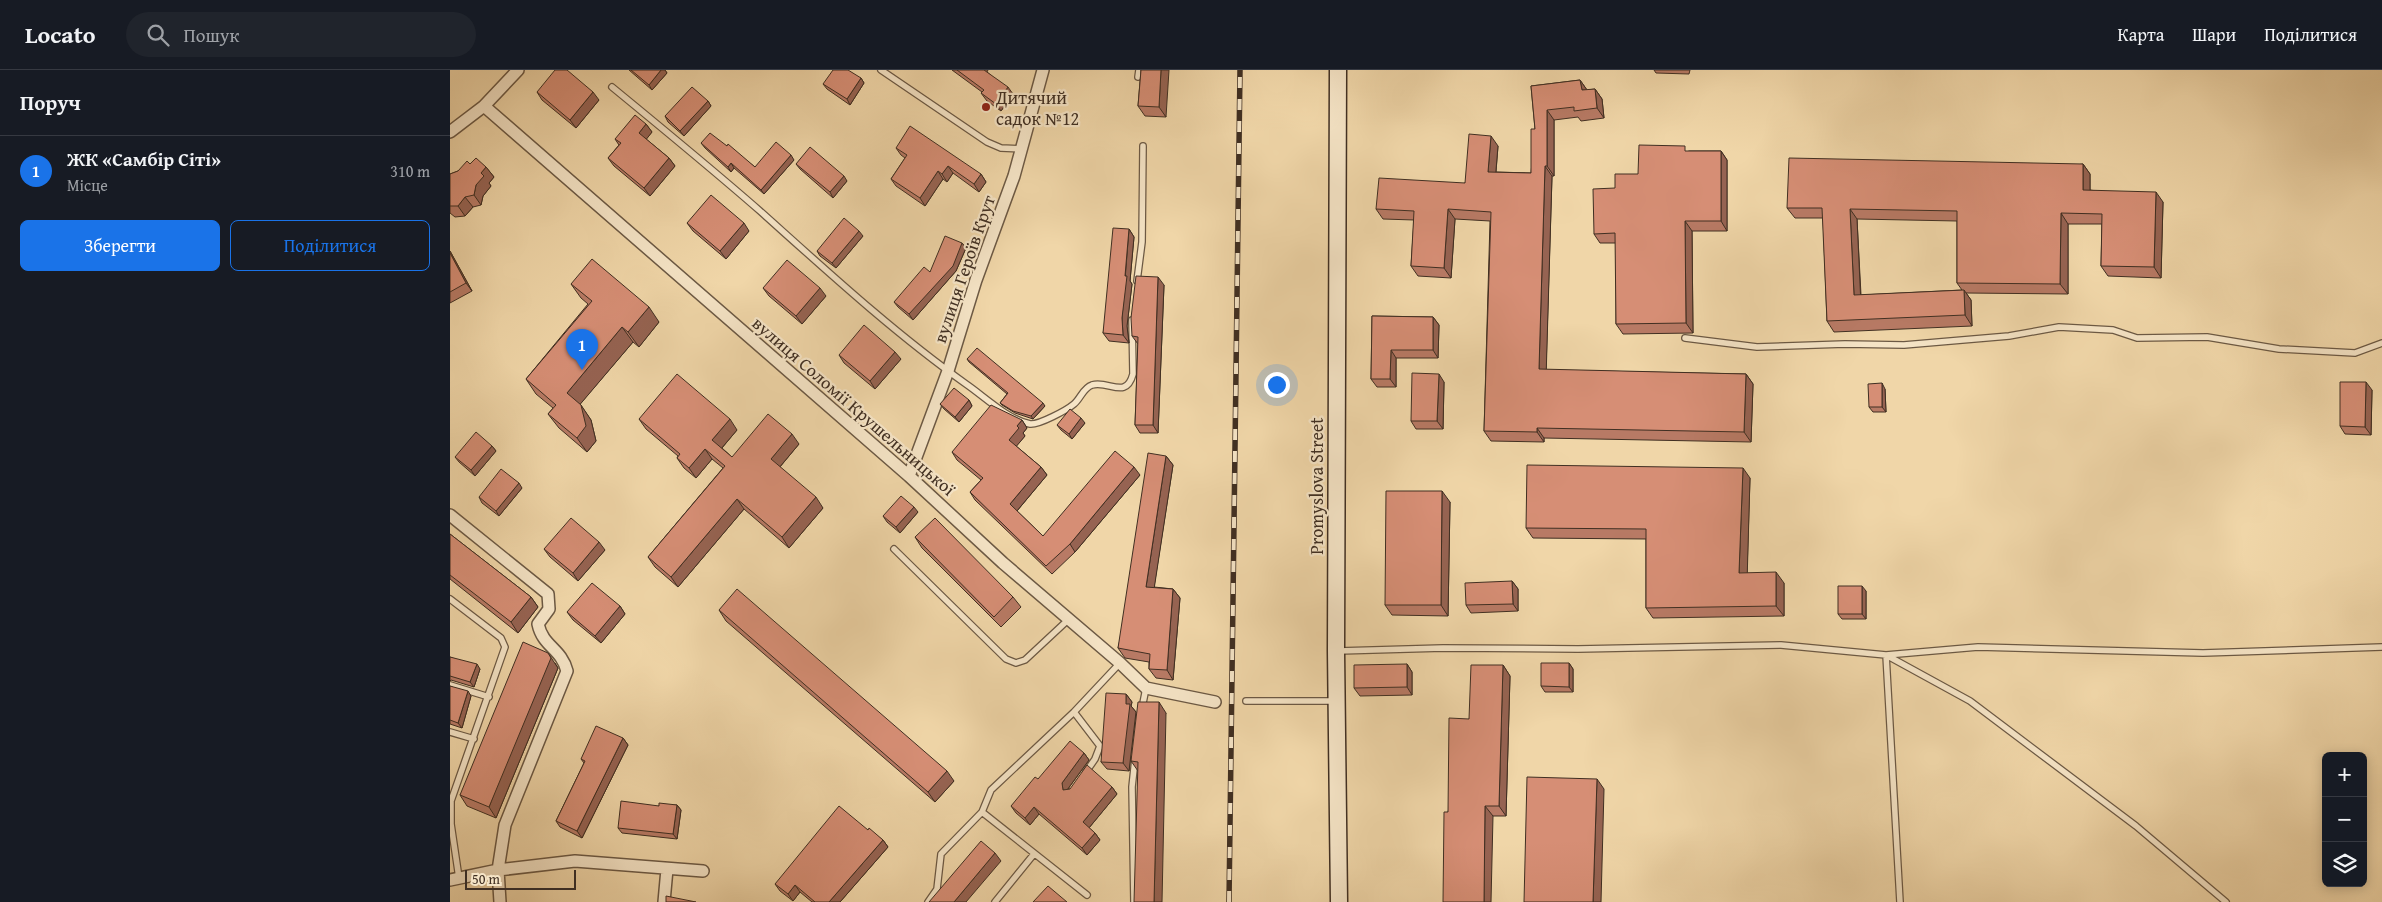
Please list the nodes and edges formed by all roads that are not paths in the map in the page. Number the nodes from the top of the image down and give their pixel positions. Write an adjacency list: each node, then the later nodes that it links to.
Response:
1 (518, 70): 8 (street)
2 (881, 70): 11 (lane)
3 (1043, 70): 11 (street, вулиця Героїв Крут)
4 (1139, 70): 6 (lane)
5 (1338, 70): 23 (street, Promyslova Street)
6 (1138, 77)
7 (612, 87): 16 (lane)
8 (484, 106): 9 (street); 17 (street, вулиця Соломії Крушельницької)
9 (450, 132)
10 (1143, 146): 12 (lane)
11 (1022, 149): 16 (street, вулиця Героїв Крут)
12 (1136, 289)
13 (1133, 317): 16 (lane)
14 (1685, 338): 15 (lane)
15 (2382, 343)
16 (948, 371): 17 (street, вулиця Героїв Крут)
17 (910, 476): 21 (street, вулиця Соломії Крушельницької)
18 (450, 515): 42 (street)
19 (894, 549): 21 (lane)
20 (450, 599): 28 (lane)
21 (1069, 619): 25 (street, вулиця Соломії Крушельницької)
22 (2382, 648): 24 (lane)
23 (1336, 651): 24 (lane); 30 (street, Promyslova Street)
24 (1886, 655): 52 (lane); 53 (lane)
25 (1120, 663): 27 (street, вулиця Соломії Крушельницької); 32 (lane)
26 (450, 685): 28 (lane)
27 (1146, 688): 31 (street); 33 (lane)
28 (489, 696): 35 (lane)
29 (1246, 701): 30 (lane)
30 (1337, 701): 51 (street, Promyslova Street)
31 (1215, 702)
32 (1074, 712): 37 (lane); 39 (lane)
33 (1141, 712)
34 (450, 732): 35 (lane)
35 (474, 739): 38 (lane)
36 (1136, 748): 50 (lane)
37 (1081, 779)
38 (450, 801): 44 (lane)
39 (982, 812): 40 (lane); 48 (lane)
40 (1034, 854): 45 (lane); 49 (lane)
41 (667, 868): 42 (street); 43 (street); 47 (street)
42 (498, 870): 44 (street); 46 (street)
43 (703, 871)
44 (455, 879)
45 (1087, 895)
46 (500, 902)
47 (664, 902)
48 (928, 902)
49 (995, 902)
50 (1134, 902)
51 (1339, 902)
52 (1900, 902)
53 (2226, 902)

